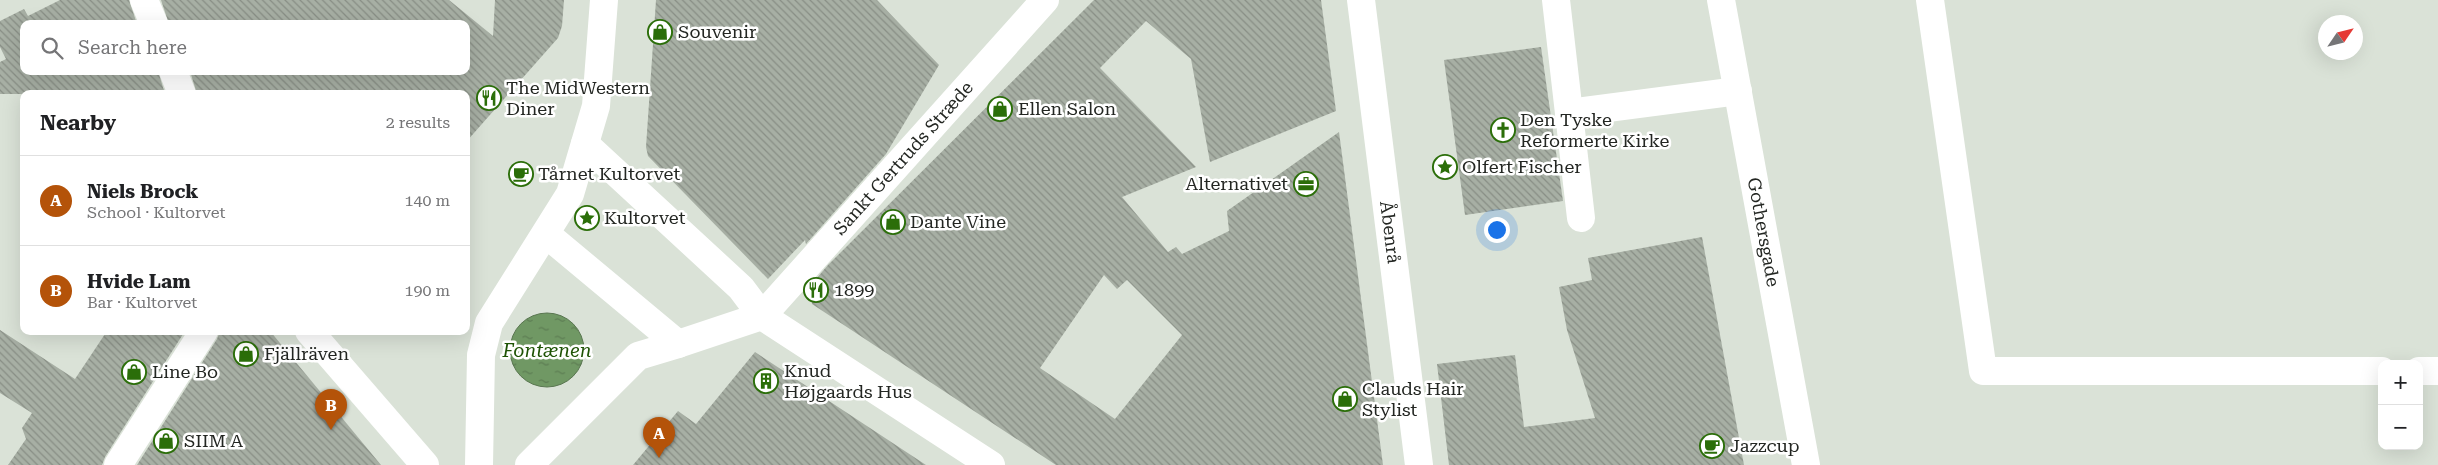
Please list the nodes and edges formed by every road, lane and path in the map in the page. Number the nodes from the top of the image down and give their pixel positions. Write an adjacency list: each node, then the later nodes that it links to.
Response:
1 (144, 0): 8 (street)
2 (604, 0): 13 (street)
3 (1045, 0): 16 (street, Sankt Gertruds Stræde)
4 (1361, 0): 28 (street, Åbenrå)
5 (1556, 0): 12 (street)
6 (1721, 0): 11 (street, Gothersgade)
7 (1930, 0): 20 (street)
8 (152, 20)
9 (175, 75): 10 (street)
10 (180, 90)
11 (1738, 91): 12 (street); 29 (street, Gothersgade)
12 (1569, 114): 14 (street)
13 (585, 144): 15 (street); 16 (street)
14 (1581, 218)
15 (546, 234): 19 (street); 25 (street)
16 (762, 316): 19 (street); 27 (street)
17 (201, 335): 23 (street)
18 (312, 335): 24 (street)
19 (678, 344): 26 (street)
20 (2378, 371)
21 (2423, 371): 22 (street)
22 (2438, 371)
23 (118, 465)
24 (425, 465)
25 (479, 465)
26 (529, 465)
27 (991, 465)
28 (1419, 465)
29 (1806, 465)

